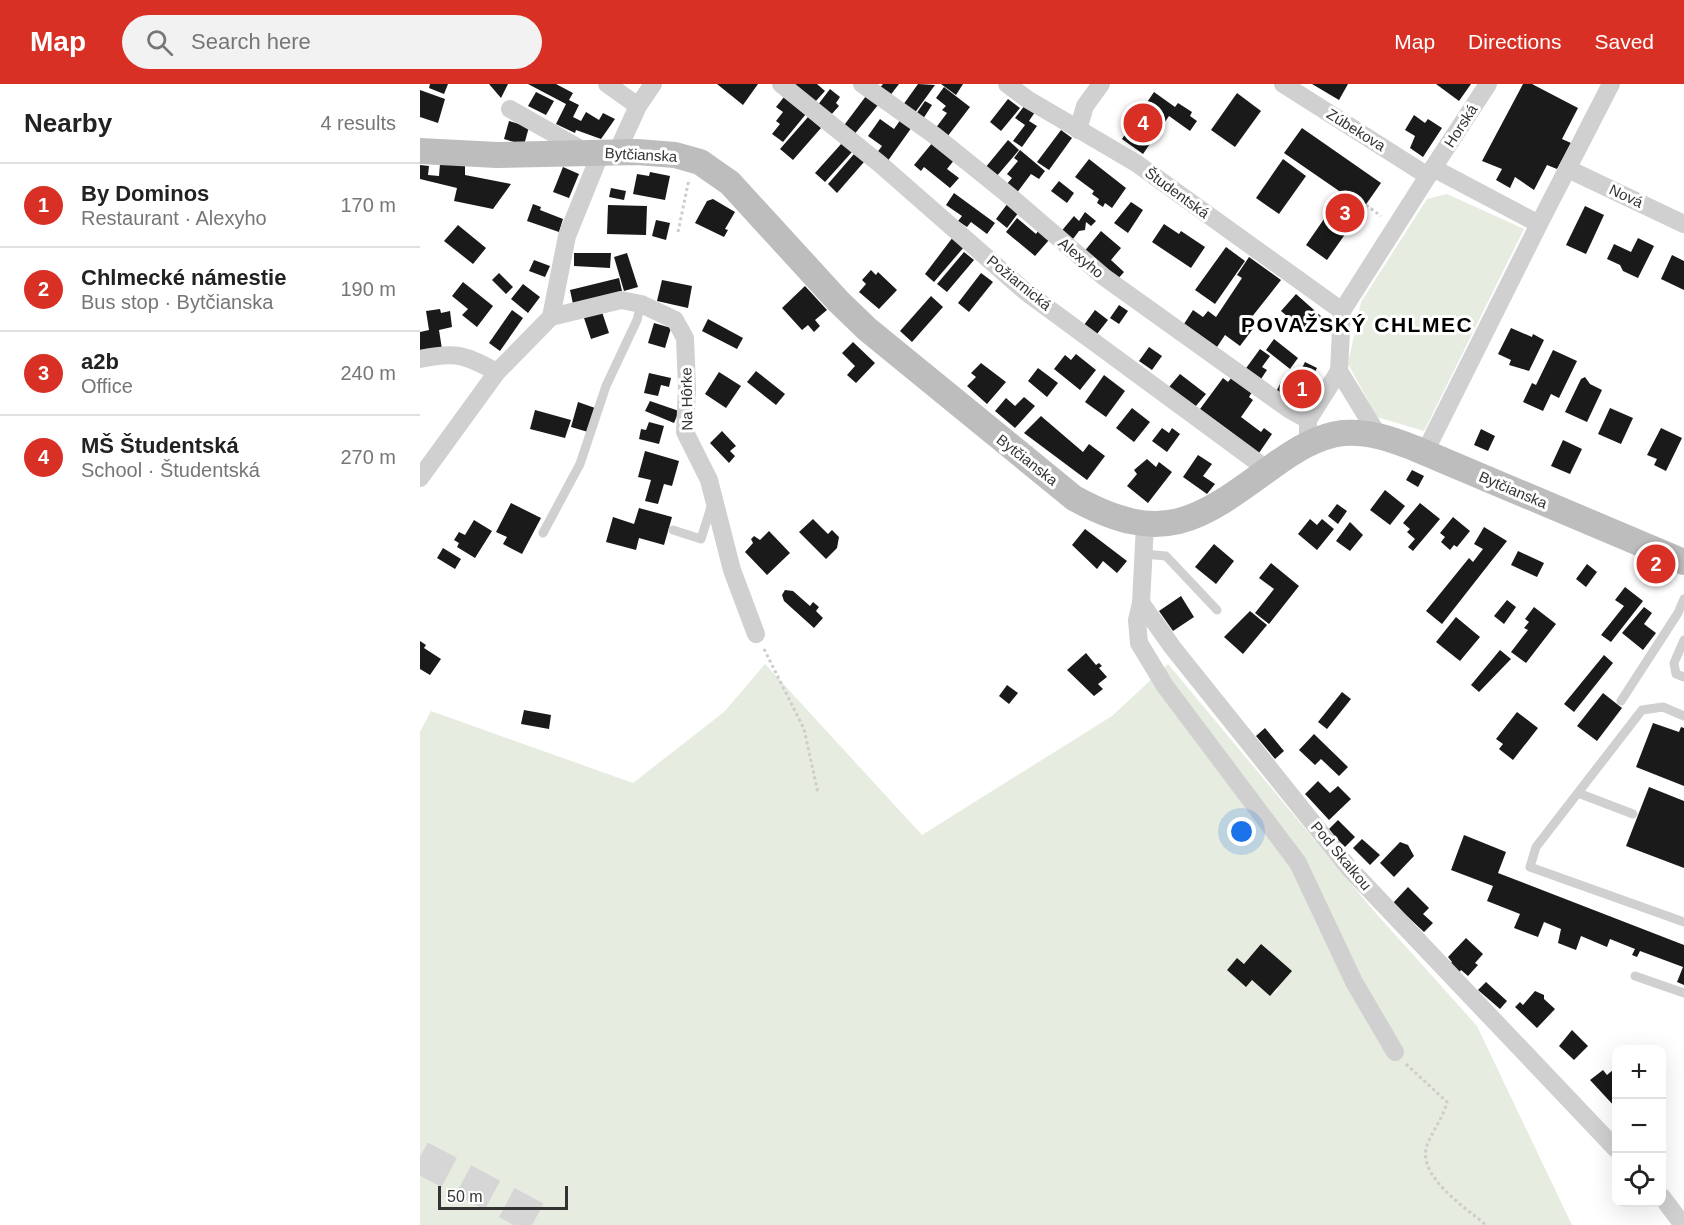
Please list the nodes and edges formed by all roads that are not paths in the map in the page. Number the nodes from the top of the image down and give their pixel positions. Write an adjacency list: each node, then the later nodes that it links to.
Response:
1 (607, 84): 10 (street)
2 (653, 84): 10 (street)
3 (781, 84): 28 (street, Požiarnická)
4 (862, 84): 25 (street, Alexyho)
5 (1007, 84): 12 (street, Študentská)
6 (1101, 84): 12 (street)
7 (1283, 84): 16 (street, Zúbekova)
8 (1488, 84): 16 (street, Horská)
9 (1611, 84): 15 (street)
10 (638, 106): 14 (street)
11 (510, 110): 14 (street)
12 (1078, 130): 20 (street, Študentská)
13 (420, 151): 14 (main road, Bytčianska)
14 (602, 152): 21 (street); 31 (main road, Bytčianska)
15 (1568, 169): 17 (street); 18 (street, Nová)
16 (1431, 172): 17 (street, Zúbekova); 20 (street, Horská)
17 (1539, 224): 27 (street)
18 (1684, 224)
19 (641, 304): 21 (street, Na Hôrke); 30 (street, Na Hôrke); 33 (lane)
20 (1342, 311): 23 (street)
21 (551, 317): 24 (street)
22 (420, 359): 24 (street)
23 (1339, 371): 25 (street); 26 (street)
24 (497, 372): 29 (street)
25 (1308, 432): 26 (main road, Bytčianska); 28 (main road, Bytčianska)
26 (1378, 435): 27 (main road, Bytčianska)
27 (1425, 452): 35 (main road, Bytčianska)
28 (1268, 470): 31 (main road, Bytčianska)
29 (420, 478)
30 (713, 501): 32 (lane); 39 (street, Na Hôrke)
31 (1145, 525): 34 (street)
32 (673, 530)
33 (543, 533)
34 (1144, 554): 37 (street); 38 (lane)
35 (1684, 562)
36 (1684, 598): 42 (lane)
37 (1141, 603): 49 (street); 50 (street, Pod Skalkou)
38 (1217, 610)
39 (756, 634)
40 (1684, 640): 41 (lane)
41 (1684, 677)
42 (1621, 701)
43 (1684, 716): 44 (lane)
44 (1578, 793): 45 (lane); 46 (lane)
45 (1633, 814)
46 (1684, 922)
47 (1635, 976): 48 (lane)
48 (1684, 993)
49 (1395, 1052)
50 (1612, 1144)
51 (1666, 1202): 52 (street)
52 (1683, 1225)

